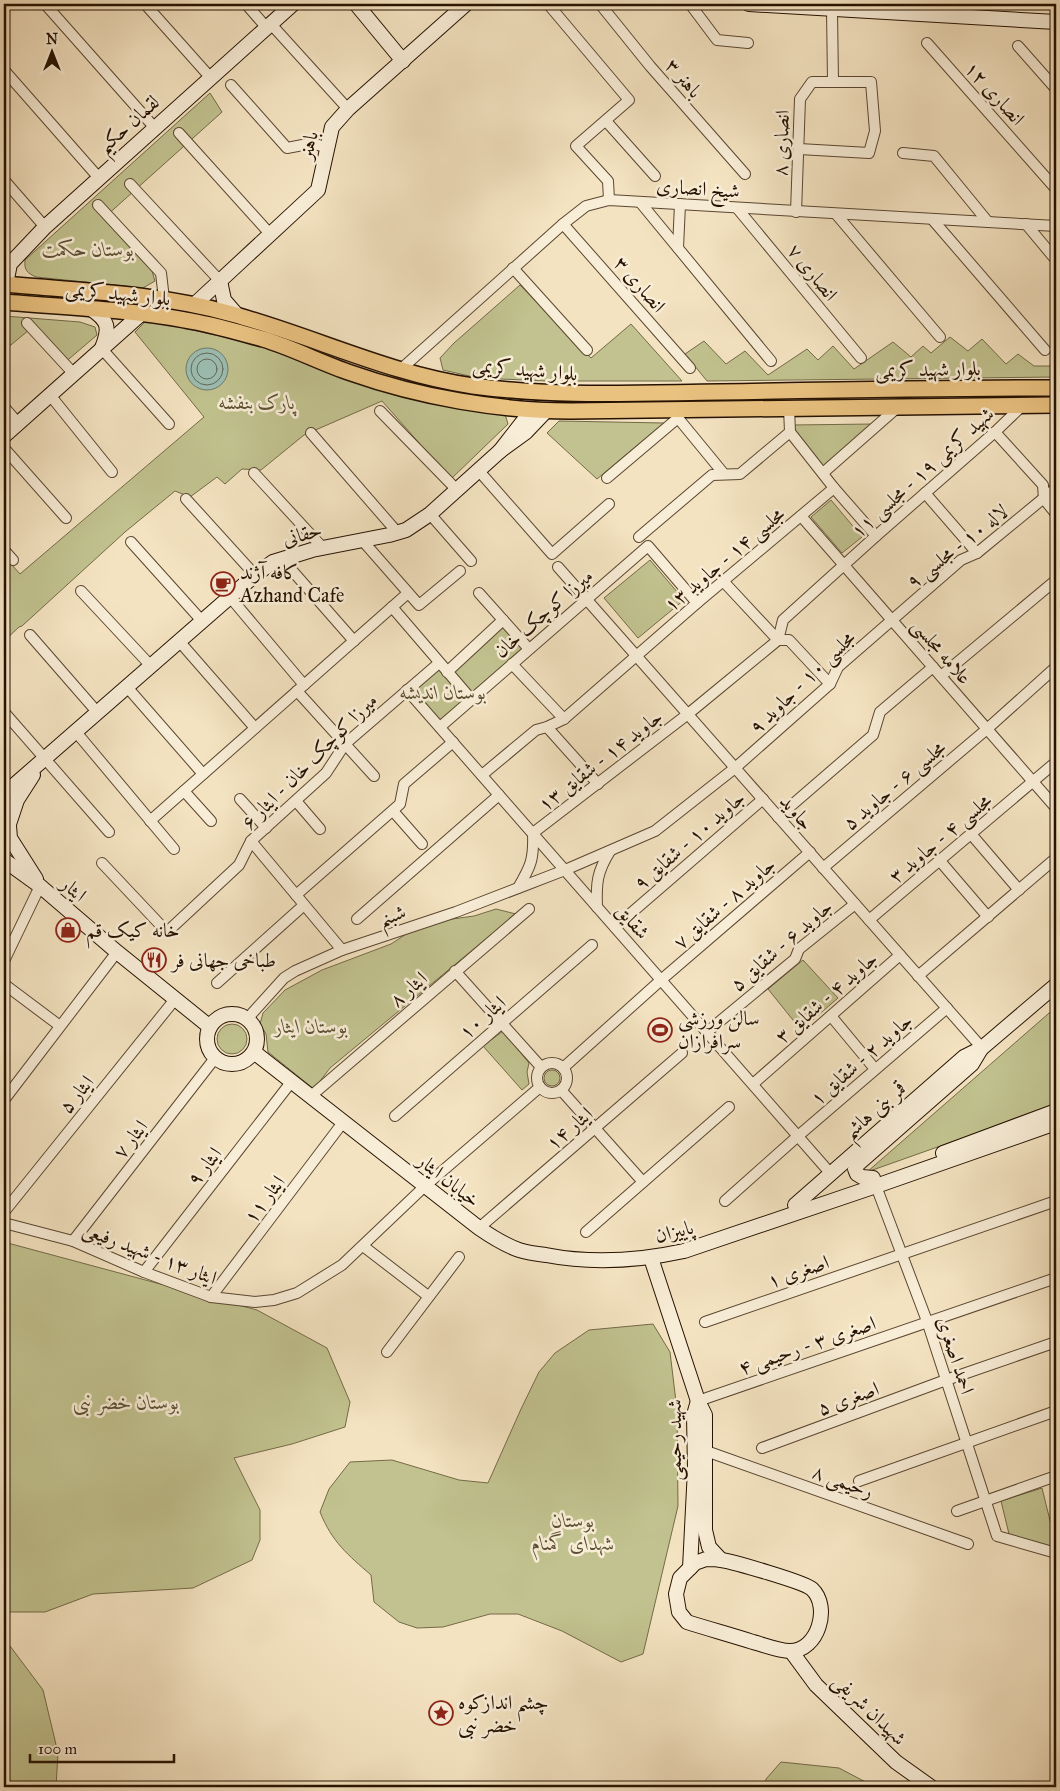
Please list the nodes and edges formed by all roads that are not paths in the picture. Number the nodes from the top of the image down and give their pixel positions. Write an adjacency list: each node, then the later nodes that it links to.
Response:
1 (46, 4): 28 (street)
2 (145, 4): 22 (street)
3 (246, 4): 16 (street)
4 (292, 4): 16 (main road, لقمان حکیم)
5 (356, 4): 20 (main road)
6 (463, 4): 20 (main road, باهنر)
7 (548, 4): 27 (street)
8 (600, 4): 33 (street, باهنر ۳)
9 (690, 4): 17 (street)
10 (749, 4): 13 (main road)
11 (973, 4): 14 (main road)
12 (890, 9): 13 (main road); 14 (main road)
13 (832, 10): 23 (street)
14 (968, 18): 15 (main road)
15 (1056, 22)
16 (268, 25): 22 (main road, لقمان حکیم); 26 (street)
17 (748, 43)
18 (927, 43): 38 (street, انصاری ۱۲)
19 (1018, 46): 25 (street)
20 (403, 61): 26 (main road, باهنر)
21 (4, 70): 35 (street)
22 (210, 77): 28 (main road, لقمان حکیم)
23 (833, 82): 31 (street, انصاری ۸); 31 (street)
24 (231, 85): 30 (street)
25 (1056, 89)
26 (348, 109): 30 (main road, باهنر)
27 (606, 121): 34 (street); 39 (street)
28 (154, 127): 35 (main road, لقمان حکیم)
29 (179, 133): 52 (street)
30 (327, 148): 52 (main road, باهنر)
31 (799, 149): 44 (street, انصاری ۸)
32 (903, 153): 47 (street)
33 (745, 174)
34 (655, 176)
35 (99, 178): 51 (main road, لقمان حکیم)
36 (4, 180): 51 (street)
37 (130, 184): 56 (street)
38 (1056, 189)
39 (609, 200): 40 (street, شیخ انصاری); 48 (street, شیخ انصاری)
40 (640, 202): 42 (street, شیخ انصاری); 53 (street)
41 (98, 204): 58 (street)
42 (680, 204): 43 (street, شیخ انصاری); 53 (street)
43 (737, 208): 44 (street, شیخ انصاری); 69 (street, انصاری ۷)
44 (796, 212): 45 (street, شیخ انصاری)
45 (836, 214): 46 (street, شیخ انصاری); 65 (street)
46 (932, 219): 47 (street, شیخ انصاری); 68 (street)
47 (988, 222): 49 (street, شیخ انصاری)
48 (563, 224): 55 (street, شیخ انصاری); 71 (street, انصاری ۳)
49 (1026, 224): 50 (street, شیخ انصاری); 54 (street)
50 (1056, 226)
51 (45, 227): 57 (main road, لقمان حکیم)
52 (271, 235): 56 (main road, باهنر)
53 (678, 248): 70 (street)
54 (1056, 260)
55 (513, 268): 67 (street); 72 (street, شیخ انصاری)
56 (220, 282): 60 (main road, باهنر); 63 (main road)
57 (5, 284): 58 (main road, بلوار شهید کریمی)
58 (164, 299): 60 (main road, بلوار شهید کریمی)
59 (4, 302): 61 (main road, بلوار شهید کریمی)
60 (195, 304): 63 (main road, بلوار شهید کریمی)
61 (91, 309): 62 (main road, بلوار شهید کریمی); 66 (main road)
62 (141, 314): 66 (main road); 82 (main road, بلوار شهید کریمی)
63 (237, 315): 72 (main road, بلوار شهید کریمی)
64 (27, 323): 73 (street)
65 (940, 337)
66 (102, 349): 73 (main road); 86 (street)
67 (587, 350)
68 (1045, 350)
69 (861, 358)
70 (771, 361)
71 (690, 368)
72 (400, 370): 75 (main road, بلوار شهید کریمی)
73 (74, 374): 76 (main road)
74 (1056, 388): 75 (main road, بلوار شهید کریمی)
75 (543, 393): 82 (main road)
76 (50, 395): 85 (main road); 93 (street)
77 (1023, 405): 78 (main road, بلوار شهید کریمی); 80 (main road, بلوار شهید کریمی); 88 (street, شهید کریمی ۱۹ - مجلسی ۱۱)
78 (1056, 405)
79 (4, 407): 85 (street)
80 (898, 407): 81 (main road, بلوار شهید کریمی); 96 (street)
81 (789, 408): 84 (main road, بلوار شهید کریمی); 87 (street)
82 (539, 410): 84 (main road, بلوار شهید کریمی); 92 (main road, حقانی)
83 (380, 411): 100 (street)
84 (678, 413): 95 (street); 97 (street)
85 (18, 424): 90 (main road)
86 (169, 424)
87 (790, 432): 95 (street); 96 (street)
88 (996, 432): 101 (street, شهید کریمی ۱۹ - مجلسی ۱۱); 103 (street)
89 (311, 433): 109 (street)
90 (4, 436)
91 (4, 448): 108 (street)
92 (479, 471): 100 (main road, حقانی); 104 (street)
93 (112, 472)
94 (254, 472): 114 (street)
95 (724, 474): 111 (street)
96 (823, 474): 98 (street)
97 (607, 478)
98 (834, 488): 107 (street, مجلسی ۱۴ - جاوید ۱۳); 110 (street)
99 (1056, 488): 103 (street, لاله ۱۰ - مجلسی ۹)
100 (457, 490): 105 (main road, حقانی)
101 (925, 493): 110 (street, شهید کریمی ۱۹ - مجلسی ۱۱); 116 (street)
102 (186, 499): 123 (street)
103 (1044, 499): 106 (street); 116 (street, لاله ۱۰ - مجلسی ۹)
104 (609, 504)
105 (430, 514): 109 (main road, حقانی); 119 (street)
106 (1056, 514)
107 (801, 516): 120 (street, علامه مجلسی); 125 (street, مجلسی ۱۴ - جاوید ۱۳)
108 (66, 518)
109 (398, 532): 112 (main road, حقانی)
110 (876, 536): 120 (street, شهید کریمی ۱۹ - مجلسی ۱۱)
111 (639, 537)
112 (362, 540): 114 (main road, حقانی); 127 (street)
113 (131, 542): 134 (street)
114 (322, 548): 117 (main road, حقانی)
115 (4, 550): 118 (street)
116 (977, 552): 135 (street, لاله ۱۰ - مجلسی ۹)
117 (282, 559): 123 (main road, حقانی); 139 (street)
118 (13, 560)
119 (471, 562)
120 (844, 566): 135 (street, علامه مجلسی); 137 (street, شهید کریمی ۱۹ - مجلسی ۱۱)
121 (558, 567): 130 (street, جاوید)
122 (460, 571): 127 (street)
123 (254, 575): 129 (main road, حقانی)
124 (1056, 580): 148 (street)
125 (723, 581): 131 (street, مجلسی ۱۴ - جاوید ۱۳); 137 (street)
126 (81, 590): 144 (street)
127 (408, 593): 132 (street)
128 (479, 593): 133 (street)
129 (230, 597): 134 (main road, حقانی); 151 (street)
130 (586, 599): 131 (street, میرزا کوچک خان); 140 (street, میرزا کوچک خان); 141 (street, جاوید)
131 (697, 603): 141 (street, مجلسی ۱۴ - جاوید ۱۳)
132 (392, 607): 139 (street); 142 (street)
133 (503, 620): 140 (street); 147 (street)
134 (202, 621): 138 (main road, حقانی)
135 (892, 621): 145 (street, علامه مجلسی); 149 (street, مجلسی ۱۰ - جاوید ۹)
136 (30, 635): 155 (street)
137 (778, 640): 149 (street); 156 (street, جاوید ۱۴ - شقایق ۱۳)
138 (179, 641): 144 (main road, حقانی); 160 (street)
139 (354, 641): 151 (street)
140 (529, 649): 143 (street, میرزا کوچک خان)
141 (637, 656): 156 (street, جاوید); 157 (street, مجلسی ۱۴ - جاوید ۱۳)
142 (439, 663): 147 (street); 152 (street, میرزا کوچک خان - ایثار ۶)
143 (512, 664): 153 (street, میرزا کوچک خان); 157 (street)
144 (151, 666): 150 (main road, حقانی)
145 (933, 667): 148 (street, علامه مجلسی); 182 (street)
146 (1056, 667): 161 (street, مجلسی ۶ - جاوید ۵)
147 (447, 672): 153 (street)
148 (941, 676): 161 (street, علامه مجلسی)
149 (830, 684): 167 (street, مجلسی ۱۰ - جاوید ۹)
150 (127, 687): 155 (main road, حقانی); 168 (street)
151 (300, 688): 160 (street); 164 (street)
152 (408, 690): 158 (street, شقایق); 164 (street, میرزا کوچک خان - ایثار ۶)
153 (471, 700): 158 (street, میرزا کوچک خان)
154 (4, 712): 165 (street)
155 (98, 713): 162 (main road, حقانی)
156 (688, 714): 167 (street, جاوید); 172 (street, جاوید ۱۴ - شقایق ۱۳)
157 (564, 719): 159 (street, مجلسی ۱۴ - جاوید ۱۳)
158 (440, 727): 163 (street, شقایق)
159 (547, 727): 170 (street, مجلسی ۱۴ - جاوید ۱۳); 172 (street)
160 (255, 728): 168 (street)
161 (987, 729): 171 (street, علامه مجلسی); 200 (street, مجلسی ۶ - جاوید ۵)
162 (76, 732): 165 (main road, حقانی); 183 (street)
163 (453, 742): 170 (street, شقایق); 181 (street)
164 (345, 744): 169 (street); 178 (street, میرزا کوچک خان - ایثار ۶)
165 (43, 762): 174 (main road); 186 (main road); 188 (street)
166 (1056, 762): 171 (street, مجلسی ۴ - جاوید ۳)
167 (735, 768): 177 (street, جاوید); 194 (street, مجلسی ۱۰ - جاوید ۹)
168 (203, 774): 173 (street)
169 (374, 776)
170 (482, 776): 175 (street, شقایق)
171 (1034, 782): 179 (street, علامه مجلسی); 190 (street, مجلسی ۴ - جاوید ۳)
172 (598, 784): 189 (street, جاوید ۱۴ - شقایق ۱۳)
173 (184, 791): 183 (street); 184 (street)
174 (4, 794)
175 (499, 795): 189 (street, شقایق); 211 (street)
176 (240, 799): 185 (street)
177 (763, 799): 182 (street, جاوید); 213 (street, جاوید ۱۰ - شقایق ۹)
178 (296, 801): 185 (street, میرزا کوچک خان - ایثار ۶); 187 (street)
179 (1056, 808)
180 (4, 809): 186 (main road)
181 (392, 811): 192 (street); 205 (street)
182 (778, 817): 195 (street, جاوید)
183 (150, 821): 193 (street)
184 (211, 821)
185 (266, 828): 191 (street, میرزا کوچک خان - ایثار ۶)
186 (7, 829): 202 (main road)
187 (320, 829)
188 (109, 832)
189 (533, 834): 201 (street, شقایق); 203 (street)
190 (971, 834): 198 (street, مجلسی ۴ - جاوید ۳); 204 (street)
191 (251, 842): 199 (street, میرزا کوچک خان - ایثار ۶); 205 (street)
192 (422, 844)
193 (174, 849)
194 (610, 851): 201 (street, شبنم); 208 (street)
195 (810, 852): 200 (street, جاوید); 221 (street, جاوید ۸ - شقایق ۷)
196 (1056, 858): 204 (street)
197 (4, 860): 202 (main road, ایثار)
198 (940, 861): 210 (street); 212 (street, مجلسی ۴ - جاوید ۳)
199 (102, 863)
200 (823, 868): 206 (street, جاوید)
201 (565, 870): 203 (street, شبنم); 208 (street, شقایق)
202 (40, 886): 216 (main road, ایثار); 218 (street)
203 (518, 888): 215 (street, شبنم)
204 (1019, 890): 210 (street)
205 (296, 895): 207 (street)
206 (855, 904): 212 (street, جاوید); 232 (street, جاوید ۶ - شقایق ۵)
207 (304, 905): 215 (street); 222 (street)
208 (597, 907): 213 (street, شقایق)
209 (529, 908): 219 (street, ایثار ۸)
210 (988, 917): 220 (street)
211 (356, 919)
212 (869, 920): 217 (street, جاوید)
213 (615, 927): 221 (street, شقایق)
214 (592, 945): 229 (street, ایثار ۱۰)
215 (342, 950): 228 (street, شبنم)
216 (117, 952): 225 (main road, ایثار); 230 (street)
217 (900, 955): 220 (street, جاوید); 227 (street, جاوید ۴ - شقایق ۳)
218 (4, 961)
219 (455, 971): 229 (street); 244 (street, ایثار ۸)
220 (918, 976): 226 (street, جاوید)
221 (661, 980): 232 (street, شقایق); 238 (street, جاوید ۸ - شقایق ۷)
222 (217, 983)
223 (4, 984): 230 (street)
224 (1056, 985): 233 (main road, قمر بنی هاشم)
225 (176, 998): 231 (main road, ایثار); 260 (street, ایثار ۵)
226 (947, 1008): 233 (street, جاوید); 239 (street, جاوید ۲ - شقایق ۱)
227 (831, 1016): 239 (street); 241 (street, جاوید ۴ - شقایق ۳)
228 (247, 1019): 231 (main road); 234 (main road)
229 (502, 1023): 237 (street); 248 (street, ایثار ۱۰)
230 (60, 1026): 245 (street)
231 (210, 1027): 236 (main road)
232 (707, 1032): 241 (street, شقایق)
233 (982, 1048): 253 (main road, قمر بنی هاشم); 255 (main road, قمر بنی هاشم)
234 (254, 1052): 236 (main road); 240 (main road, خیابان ایثار)
235 (682, 1053): 251 (street, ایثار ۱۴)
236 (216, 1058): 264 (street, ایثار ۷)
237 (541, 1067): 238 (street); 242 (street)
238 (563, 1068): 243 (street)
239 (875, 1069): 252 (street, جاوید ۲ - شقایق ۱)
240 (292, 1081): 244 (main road, خیابان ایثار); 269 (street, ایثار ۹)
241 (753, 1084): 252 (street, شقایق)
242 (540, 1087): 243 (street); 256 (street, ایثار ۱۳ - شهید رفیعی)
243 (562, 1090): 251 (street)
244 (311, 1096): 249 (main road, خیابان ایثار)
245 (4, 1100)
246 (729, 1107): 254 (street)
247 (1056, 1111): 255 (main road, پاییزان)
248 (395, 1116)
249 (344, 1121): 256 (main road, خیابان ایثار); 272 (street, ایثار ۱۱)
250 (1056, 1123): 255 (main road, پاییزان)
251 (596, 1128): 254 (street); 262 (street, ایثار ۱۴)
252 (798, 1136): 253 (street, شقایق); 257 (street, جاوید ۲ - شقایق ۱)
253 (831, 1174): 259 (main road, قمر بنی هاشم)
254 (643, 1182): 263 (street)
255 (874, 1182): 259 (main road, پاییزان); 266 (street, احمد اصغری); 268 (main road, پاییزان)
256 (425, 1186): 262 (main road, خیابان ایثار); 265 (street, ایثار ۱۳ - شهید رفیعی)
257 (725, 1201)
258 (1056, 1201): 266 (street, اصغری ۱)
259 (795, 1205): 268 (main road, پاییزان)
260 (4, 1212)
261 (4, 1223): 264 (street, ایثار ۱۳ - شهید رفیعی)
262 (479, 1228): 268 (main road, خیابان ایثار)
263 (586, 1232)
264 (73, 1241): 269 (street, ایثار ۱۳ - شهید رفیعی)
265 (363, 1246): 271 (street); 272 (street, ایثار ۱۳ - شهید رفیعی)
266 (902, 1254): 273 (street, احمد اصغری); 274 (street, اصغری ۱)
267 (459, 1256): 271 (street)
268 (651, 1258): 278 (main road, شهید رحیمی)
269 (144, 1272): 272 (street, ایثار ۱۳ - شهید رفیعی)
270 (1056, 1278): 273 (street, اصغری ۳ - رحیمی ۴)
271 (428, 1296): 276 (street)
272 (212, 1297)
273 (927, 1321): 277 (street, احمد اصغری); 278 (street, اصغری ۳ - رحیمی ۴)
274 (705, 1322)
275 (1056, 1342): 277 (street, اصغری ۵)
276 (387, 1352)
277 (946, 1380): 280 (street, احمد اصغری); 281 (street, اصغری ۵)
278 (698, 1401): 282 (main road); 290 (main road, شهید رحیمی)
279 (1056, 1411): 280 (street)
280 (966, 1443): 284 (street); 285 (street, احمد اصغری)
281 (762, 1448)
282 (706, 1451): 287 (street, رحیمی ۸); 289 (main road)
283 (1056, 1476): 285 (street)
284 (859, 1481)
285 (985, 1501): 286 (street); 288 (street, احمد اصغری)
286 (957, 1511)
287 (968, 1544)
288 (1056, 1554)
289 (721, 1560): 290 (main road); 291 (main road)
290 (690, 1568): 291 (main road)
291 (791, 1651): 292 (main road, شهیدان شریفی)
292 (931, 1787)

